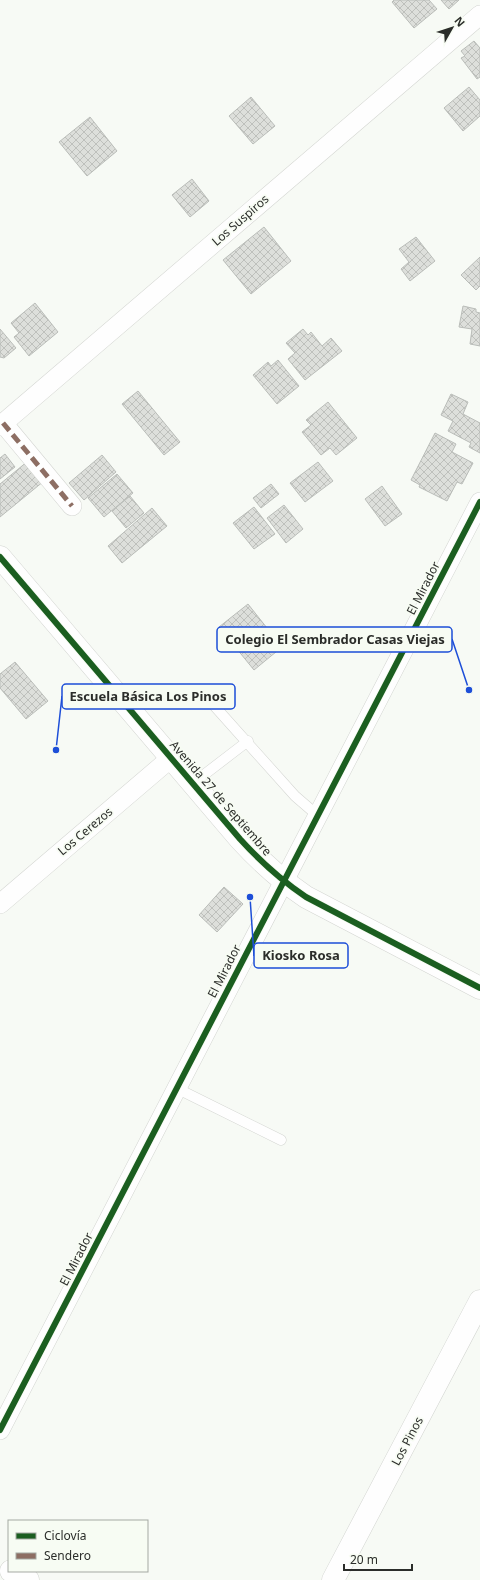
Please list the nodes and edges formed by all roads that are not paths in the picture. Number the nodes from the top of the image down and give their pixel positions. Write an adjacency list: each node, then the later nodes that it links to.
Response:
1 (480, 14): 2 (street, Los Suspiros)
2 (2, 425): 4 (street)
3 (480, 502): 10 (street, El Mirador)
4 (72, 506)
5 (0, 557): 8 (street, Avenida 27 de Septiembre)
6 (210, 701): 7 (lane)
7 (248, 741): 9 (lane); 10 (lane)
8 (171, 758): 9 (street, Avenida 27 de Septiembre); 12 (street, Los Cerezos)
9 (192, 784): 11 (street, Avenida 27 de Septiembre)
10 (317, 815): 11 (street, El Mirador)
11 (283, 881): 13 (street, Avenida 27 de Septiembre); 14 (street, El Mirador)
12 (0, 904)
13 (480, 988)
14 (176, 1088): 15 (lane); 17 (street, El Mirador)
15 (281, 1140)
16 (480, 1301): 20 (street, Los Pinos)
17 (0, 1430)
18 (12, 1572): 19 (street)
19 (28, 1580)
20 (333, 1580)

